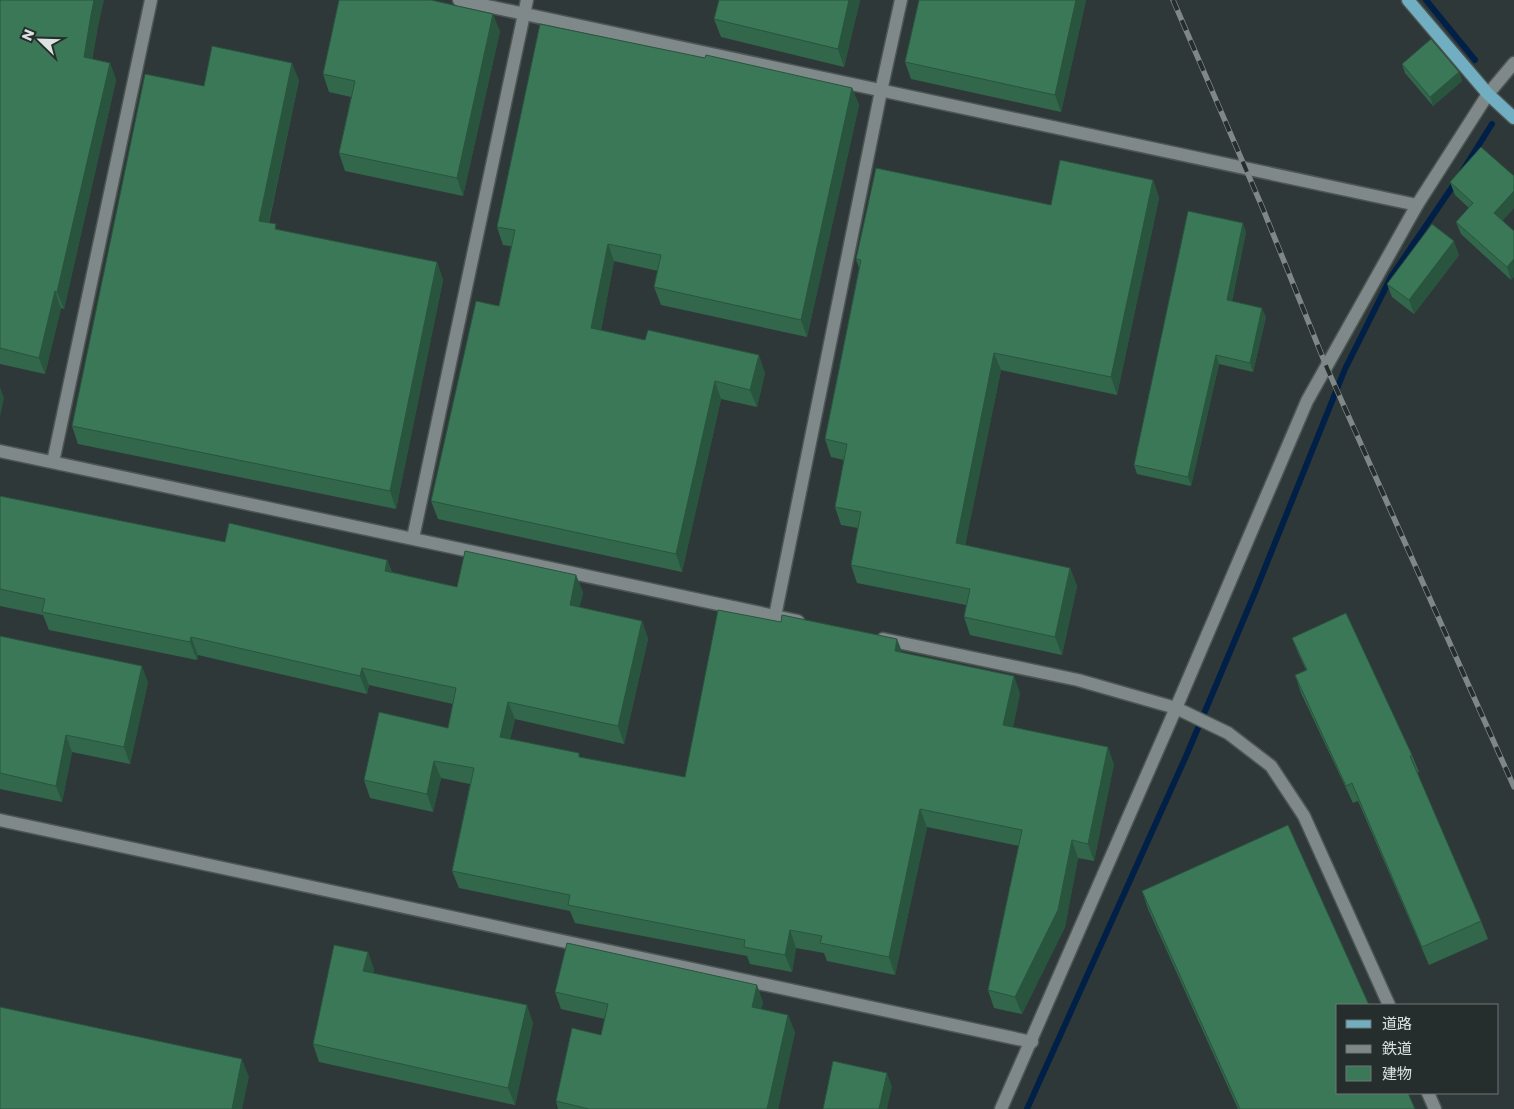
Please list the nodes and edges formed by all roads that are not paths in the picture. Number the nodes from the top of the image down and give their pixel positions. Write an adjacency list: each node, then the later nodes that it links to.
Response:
1 (151, 0): 13 (street)
2 (459, 0): 6 (street)
3 (527, 0): 6 (street)
4 (901, 0): 8 (street)
5 (1408, 0): 9 (main road)
6 (524, 15): 8 (street); 14 (street)
7 (1514, 63): 9 (street)
8 (880, 91): 11 (street); 15 (street)
9 (1488, 94): 10 (main road); 11 (street)
10 (1514, 118)
11 (1417, 205): 18 (street)
12 (0, 451): 13 (street)
13 (53, 462): 14 (street)
14 (413, 538): 15 (street)
15 (775, 616): 16 (street)
16 (814, 624)
17 (873, 637): 18 (street)
18 (1176, 708): 20 (street); 21 (street)
19 (0, 820): 21 (street)
20 (1389, 1004)
21 (1032, 1042): 23 (street)
22 (1428, 1094): 24 (street)
23 (1001, 1109)
24 (1435, 1109)

